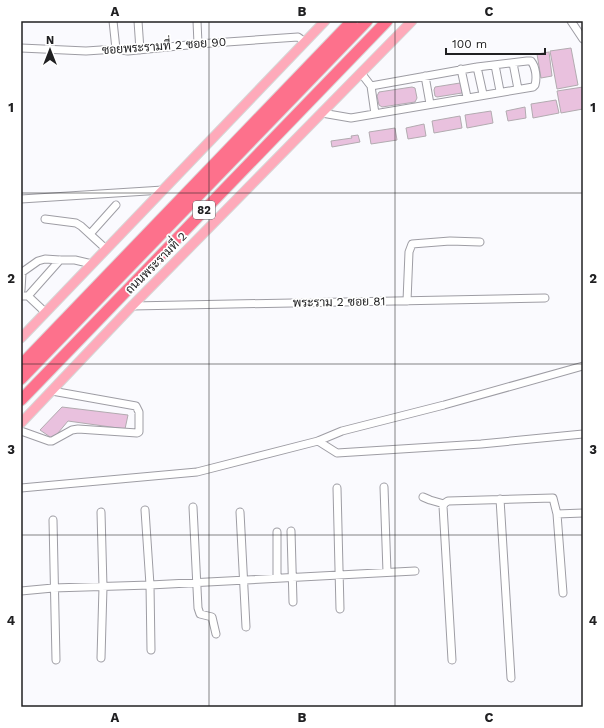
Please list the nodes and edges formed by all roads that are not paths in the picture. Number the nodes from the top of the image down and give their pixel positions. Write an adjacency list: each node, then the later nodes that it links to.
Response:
1 (113, 21): 14 (street)
2 (138, 21): 15 (street)
3 (197, 21): 12 (street)
4 (325, 21): 11 (main road)
5 (352, 21): 47 (highway)
6 (367, 21): 51 (highway, 82)
7 (386, 21): 53 (highway, ถนนพระรามที่ 2)
8 (412, 21): 20 (main road, ถนนพระรามที่ 2)
9 (571, 21): 10 (street)
10 (583, 39)
11 (306, 42): 12 (street, ซอยพระรามที่ 2 ซอย 90); 30 (main road)
12 (198, 44): 15 (street, ซอยพระรามที่ 2 ซอย 90)
13 (21, 48): 14 (street, ซอยพระรามที่ 2 ซอย 90)
14 (116, 49): 15 (street, ซอยพระรามที่ 2 ซอย 90)
15 (140, 50)
16 (513, 63): 17 (street); 23 (street); 23 (street)
17 (495, 65): 18 (street); 24 (street)
18 (477, 66): 19 (street); 25 (street)
19 (461, 69): 21 (street); 26 (street)
20 (361, 73): 22 (street); 28 (main road, ถนนพระรามที่ 2)
21 (425, 76): 22 (street); 27 (street)
22 (371, 86): 29 (street)
23 (518, 89): 24 (street)
24 (500, 92): 25 (street)
25 (483, 94): 26 (street)
26 (467, 97): 27 (street)
27 (430, 104): 29 (street)
28 (322, 113): 29 (street); 44 (main road, ถนนพระรามที่ 2)
29 (375, 114)
30 (162, 190): 31 (street); 36 (main road)
31 (21, 199)
32 (116, 205): 34 (street)
33 (45, 219): 34 (street)
34 (90, 234): 36 (street)
35 (480, 242): 43 (street)
36 (106, 249): 38 (main road)
37 (60, 260): 38 (street); 39 (street); 41 (street)
38 (92, 264): 45 (main road)
39 (21, 274): 40 (street)
40 (21, 290)
41 (25, 296): 45 (street)
42 (545, 298): 43 (street, พระราม 2 ซอย 81)
43 (407, 301): 44 (street, พระราม 2 ซอย 81)
44 (132, 306): 52 (main road, ถนนพระรามที่ 2)
45 (45, 312): 46 (main road)
46 (21, 338)
47 (48, 338): 48 (highway); 49 (highway)
48 (21, 357)
49 (21, 366)
50 (583, 366): 57 (street)
51 (21, 379)
52 (52, 391): 54 (main road, ถนนพระรามที่ 2); 55 (street)
53 (21, 399)
54 (21, 423)
55 (21, 431)
56 (583, 434): 57 (street)
57 (318, 442): 59 (street)
58 (384, 487): 74 (street)
59 (21, 488)
60 (337, 488): 75 (street)
61 (423, 497): 63 (street)
62 (500, 499): 63 (street); 69 (street); 93 (street)
63 (444, 504): 92 (street)
64 (193, 507): 79 (street)
65 (146, 510): 80 (street)
66 (101, 512): 81 (street)
67 (240, 512): 78 (street)
68 (583, 513): 69 (street)
69 (557, 514): 84 (street)
70 (53, 520): 82 (street)
71 (291, 531): 77 (street)
72 (277, 532): 76 (street)
73 (415, 571): 74 (street)
74 (387, 572): 75 (street)
75 (339, 575): 77 (street); 86 (street)
76 (277, 578): 77 (street); 78 (street)
77 (293, 578): 85 (street)
78 (243, 580): 79 (street); 87 (street)
79 (196, 582): 80 (street); 88 (street)
80 (150, 584): 81 (street); 89 (street)
81 (103, 587): 82 (street); 90 (street)
82 (53, 588): 83 (street); 91 (street)
83 (21, 591)
84 (563, 593)
85 (293, 602)
86 (340, 610)
87 (246, 627)
88 (216, 634)
89 (151, 650)
90 (101, 658)
91 (56, 660)
92 (452, 660)
93 (511, 678)

